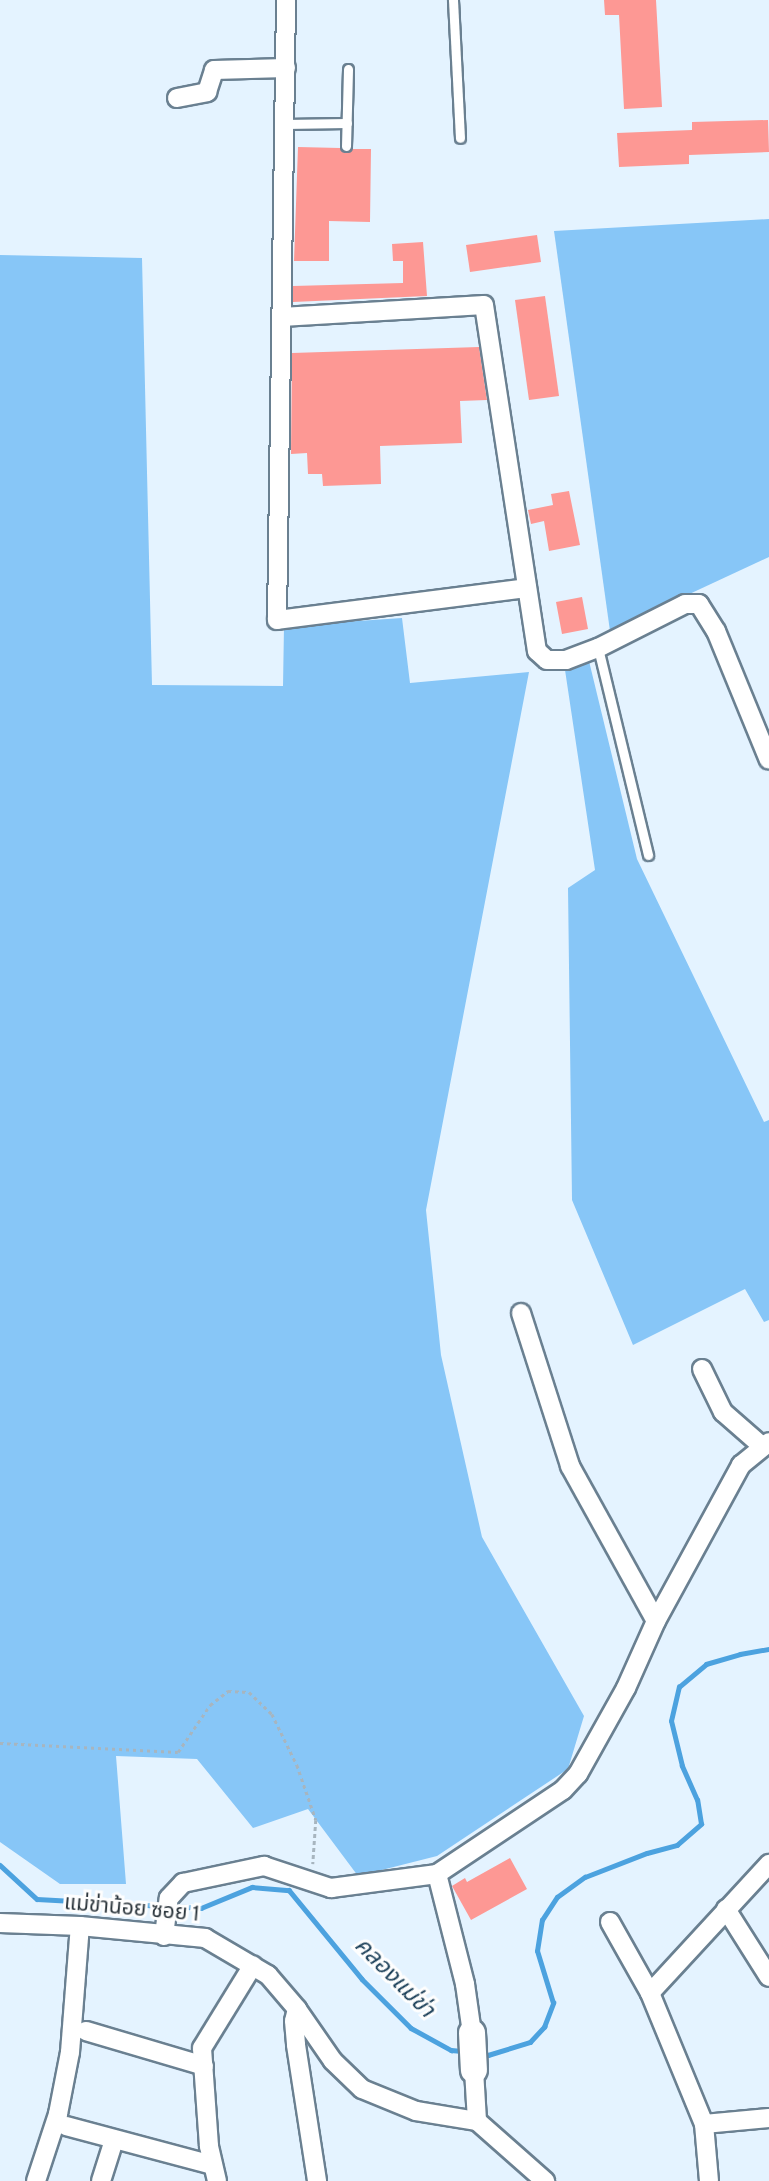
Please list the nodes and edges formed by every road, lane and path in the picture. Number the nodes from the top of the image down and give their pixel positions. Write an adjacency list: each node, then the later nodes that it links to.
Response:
1 (286, 0): 3 (street)
2 (453, 0): 8 (lane)
3 (286, 68): 5 (street); 7 (street)
4 (348, 69): 6 (lane)
5 (177, 98)
6 (347, 123): 7 (lane); 9 (lane)
7 (285, 124): 10 (street)
8 (460, 138)
9 (346, 146)
10 (282, 317): 11 (street); 11 (street)
11 (527, 588): 12 (street)
12 (598, 648): 13 (street); 14 (lane)
13 (769, 760)
14 (648, 855)
15 (521, 1314): 18 (street)
16 (702, 1369): 17 (street)
17 (765, 1444): 18 (street)
18 (656, 1621): 21 (street)
19 (0, 1743): 22 (path)
20 (769, 1864): 23 (street)
21 (437, 1874): 22 (street); 33 (street)
22 (308, 1881): 27 (street)
23 (726, 1909): 29 (street); 30 (street)
24 (610, 1922): 30 (street)
25 (0, 1923): 26 (street, แม่ข่าน้อย ซอย 1)
26 (80, 1926): 27 (street, แม่ข่าน้อย ซอย 1); 42 (street)
27 (164, 1936): 28 (street, แม่ข่าน้อย ซอย 1)
28 (253, 1965): 31 (street, แม่ข่าน้อย ซอย 1); 34 (street)
29 (769, 1977)
30 (650, 1993): 38 (street)
31 (297, 2009): 37 (street, แม่ข่าน้อย ซอย 1); 44 (street)
32 (86, 2031): 34 (street)
33 (472, 2033): 35 (street)
34 (204, 2066): 41 (street)
35 (474, 2070): 37 (street)
36 (769, 2118): 38 (street)
37 (477, 2121): 45 (street)
38 (704, 2124): 46 (street)
39 (66, 2126): 40 (street)
40 (114, 2140): 41 (street); 43 (street)
41 (215, 2173)
42 (36, 2181)
43 (102, 2181)
44 (317, 2181)
45 (545, 2181)
46 (709, 2181)

